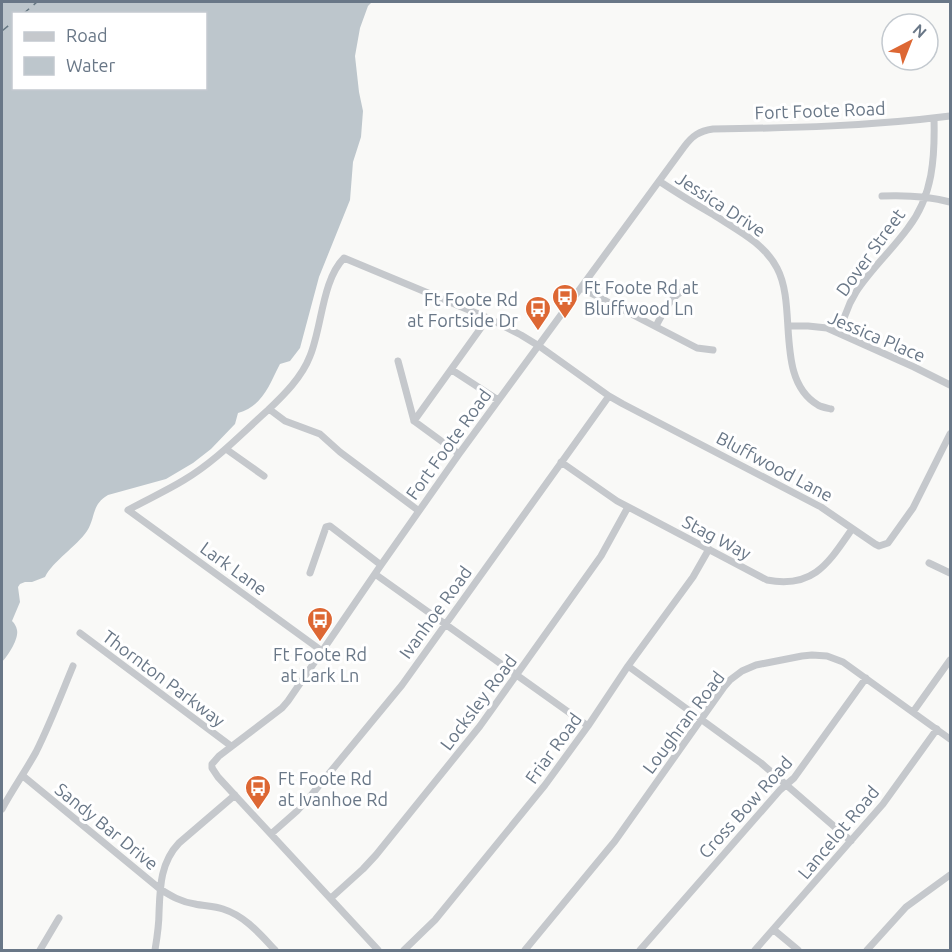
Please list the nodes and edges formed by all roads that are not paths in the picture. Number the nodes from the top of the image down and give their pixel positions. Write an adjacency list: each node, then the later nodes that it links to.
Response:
1 (951, 116): 2 (street, Fort Foote Road)
2 (934, 118): 3 (street, Fort Foote Road); 5 (street, Dover Street)
3 (659, 181): 7 (street, Fort Foote Road); 11 (street, Jessica Drive)
4 (882, 196): 5 (street)
5 (925, 196): 6 (street); 12 (street, Dover Street)
6 (951, 202)
7 (581, 288): 10 (street); 13 (street, Fort Foote Road)
8 (687, 289): 10 (street)
9 (488, 318): 13 (street, Bluffwood Lane); 16 (street); 20 (street, Bluffwood Lane)
10 (656, 326): 14 (street)
11 (789, 326): 12 (street, Jessica Place); 21 (street, Jessica Drive)
12 (838, 333): 17 (street, Jessica Place)
13 (539, 346): 18 (street, Bluffwood Lane); 19 (street, Fort Foote Road)
14 (713, 350)
15 (398, 361): 22 (street)
16 (452, 370): 19 (street); 22 (street)
17 (951, 385)
18 (609, 396): 26 (street, Ivanhoe Road); 30 (street, Bluffwood Lane)
19 (498, 400): 25 (street, Fort Foote Road)
20 (269, 409): 24 (street); 29 (street)
21 (831, 409)
22 (414, 422): 25 (street)
23 (951, 434): 30 (street, Bluffwood Lane)
24 (226, 449): 27 (street); 39 (street, Lark Lane)
25 (459, 454): 29 (street, Fort Foote Road)
26 (561, 462): 28 (street, Stag Way); 37 (street, Ivanhoe Road)
27 (264, 476)
28 (628, 507): 31 (street, Stag Way); 43 (street, Locksley Road)
29 (419, 511): 33 (street, Fort Foote Road)
30 (852, 529): 31 (street, Stag Way)
31 (709, 549): 42 (street, Friar Road)
32 (929, 562): 35 (street)
33 (381, 565): 34 (street); 36 (street, Fort Foote Road)
34 (310, 573)
35 (951, 573)
36 (375, 574): 37 (street); 39 (street, Fort Foote Road)
37 (445, 625): 43 (street); 55 (street, Ivanhoe Road)
38 (80, 633): 50 (street, Thornton Parkway)
39 (322, 651): 50 (street, Fort Foote Road)
40 (951, 660): 45 (street)
41 (73, 666): 51 (street)
42 (628, 666): 46 (street); 47 (street, Friar Road)
43 (516, 676): 47 (street); 59 (street, Locksley Road)
44 (866, 678): 45 (street, Loughran Road); 46 (street, Loughran Road); 52 (street, Cross Bow Road)
45 (913, 712): 48 (street, Loughran Road)
46 (701, 720): 52 (street); 67 (street, Loughran Road)
47 (588, 726): 66 (street, Friar Road)
48 (937, 729): 49 (street, Loughran Road); 56 (street, Lancelot Road)
49 (951, 739)
50 (231, 746): 53 (street, Fort Foote Road)
51 (23, 776): 54 (street); 58 (street, Sandy Bar Drive)
52 (786, 785): 56 (street); 68 (street, Cross Bow Road)
53 (235, 795): 55 (street, Fort Foote Road); 58 (street, Sandy Bar Drive)
54 (2, 809)
55 (271, 834): 59 (street, Fort Foote Road)
56 (851, 841): 61 (street, Lancelot Road)
57 (951, 875): 71 (street)
58 (160, 889): 63 (street); 64 (street)
59 (331, 898): 65 (street, Fort Foote Road)
60 (59, 918): 62 (street)
61 (774, 930): 69 (street, Lancelot Road); 70 (street)
62 (40, 951)
63 (154, 951)
64 (275, 951)
65 (378, 951)
66 (404, 951)
67 (525, 951)
68 (640, 951)
69 (755, 951)
70 (798, 951)
71 (867, 951)

